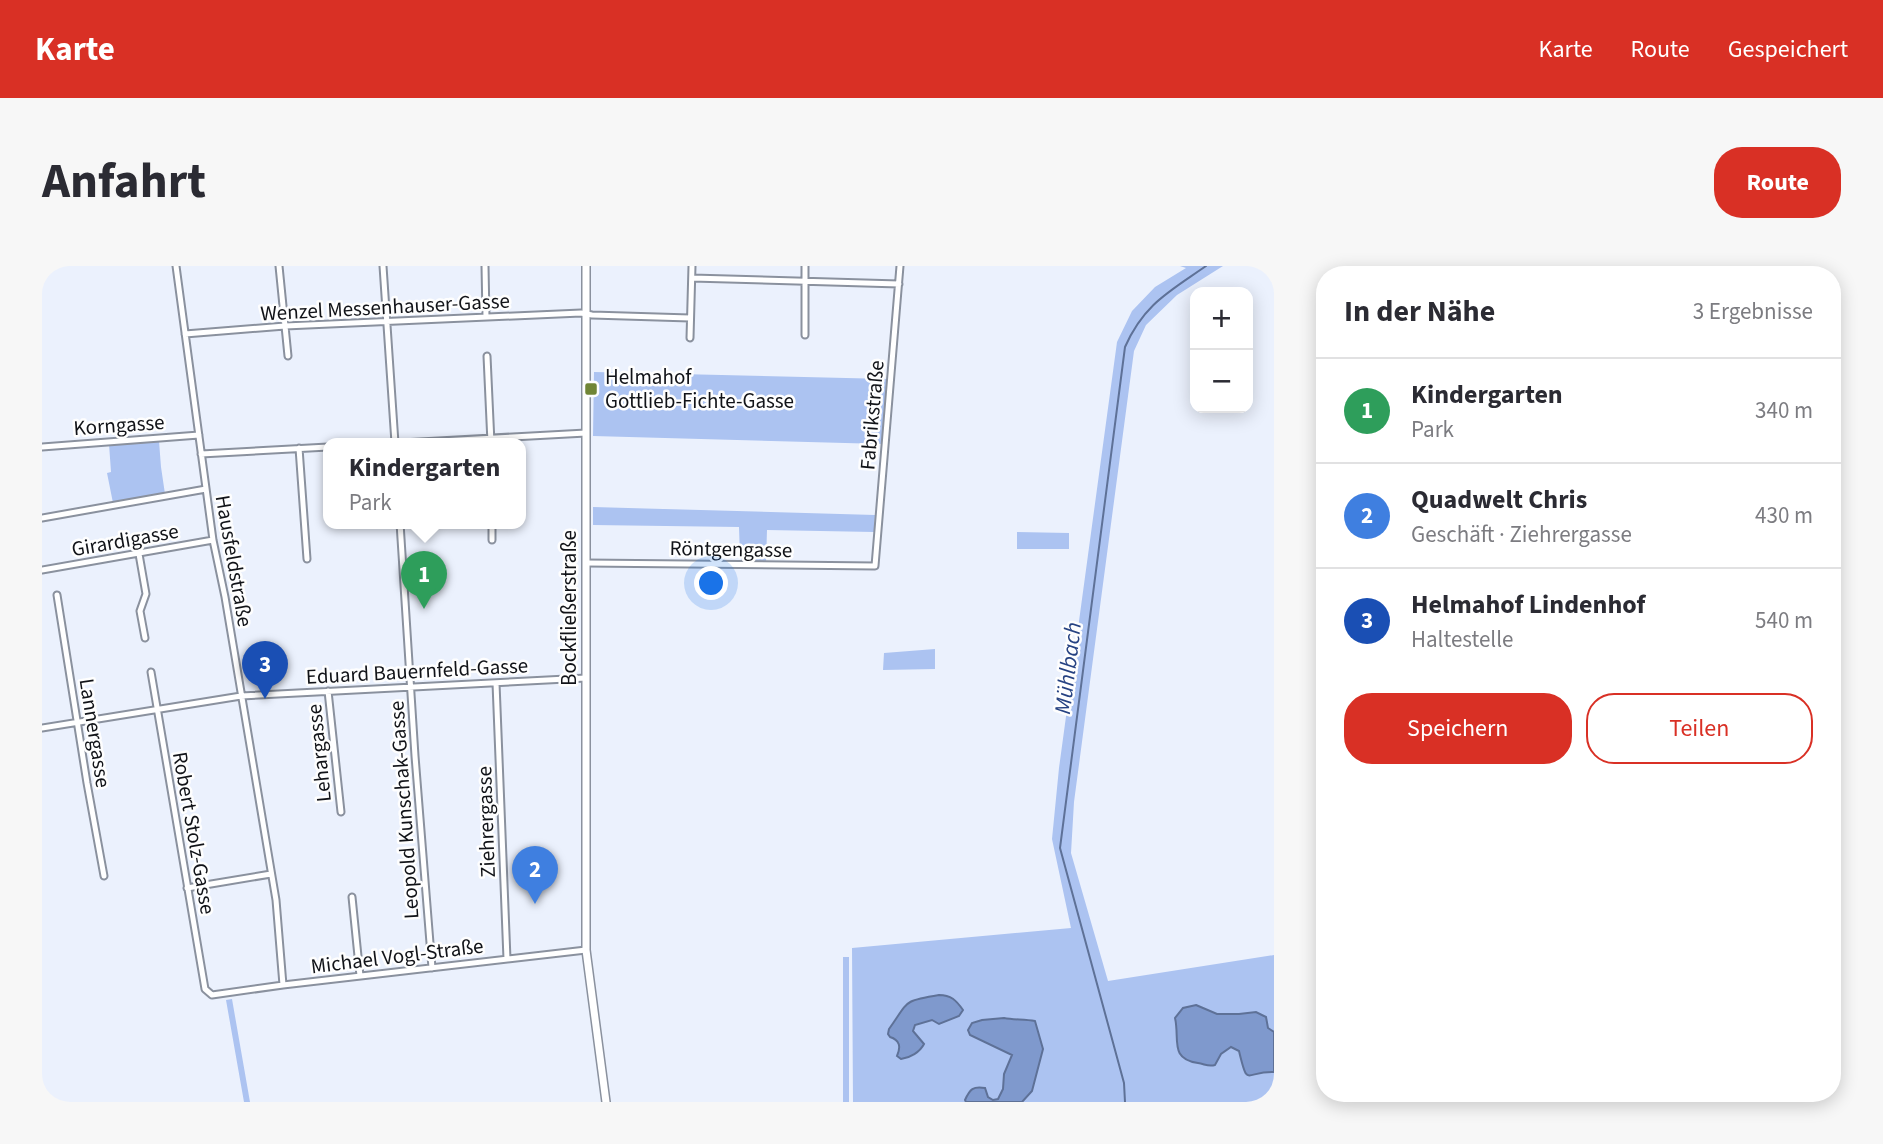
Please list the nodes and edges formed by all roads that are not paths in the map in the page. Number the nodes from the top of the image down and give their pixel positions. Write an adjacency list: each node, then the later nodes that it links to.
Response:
1 (176, 266): 17 (street, Hausfeldstraße)
2 (279, 266): 16 (street)
3 (383, 266): 15 (street)
4 (485, 266): 13 (street)
5 (586, 266): 12 (main road, Bockfließerstraße)
6 (692, 266): 9 (street)
7 (804, 266): 10 (street)
8 (900, 266): 11 (street, Fabrikstraße)
9 (692, 278): 10 (street); 14 (street)
10 (804, 282): 11 (street); 18 (street)
11 (899, 284): 40 (street, Fabrikstraße)
12 (586, 314): 13 (street, Wenzel Messenhauser-Gasse); 14 (street, Wenzel Messenhauser-Gasse); 22 (main road, Bockfließerstraße)
13 (486, 317): 15 (street, Wenzel Messenhauser-Gasse)
14 (690, 318): 19 (street)
15 (387, 323): 16 (street, Wenzel Messenhauser-Gasse); 24 (street)
16 (285, 327): 17 (street, Wenzel Messenhauser-Gasse); 20 (street)
17 (185, 334): 23 (street, Hausfeldstraße)
18 (805, 335)
19 (690, 338)
20 (288, 356)
21 (486, 356): 25 (street)
22 (586, 433): 26 (street); 39 (main road, Bockfließerstraße)
23 (199, 435): 27 (street, Korngasse); 30 (street, Hausfeldstraße)
24 (395, 438)
25 (491, 438)
26 (518, 438)
27 (42, 447)
28 (323, 447): 29 (street)
29 (299, 448): 30 (street); 38 (street)
30 (201, 454): 31 (street, Hausfeldstraße)
31 (206, 489): 32 (street); 35 (street, Hausfeldstraße)
32 (42, 516)
33 (400, 529): 47 (street, Leopold Kunschak-Gasse)
34 (492, 529): 36 (street)
35 (214, 540): 37 (street, Girardigasse); 49 (street, Hausfeldstraße)
36 (492, 540)
37 (139, 554): 41 (street, Girardigasse); 43 (street)
38 (307, 559)
39 (586, 563): 40 (street, Röntgengasse); 45 (main road, Bockfließerstraße)
40 (875, 566)
41 (42, 570)
42 (57, 595): 51 (street, Lannergasse)
43 (145, 638)
44 (151, 672): 50 (street, Robert Stolz-Gasse)
45 (586, 678): 46 (street, Eduard Bauernfeld-Gasse); 58 (main road, Bockfließerstraße)
46 (496, 683): 47 (street, Eduard Bauernfeld-Gasse); 59 (street, Ziehrergasse)
47 (411, 687): 48 (street, Eduard Bauernfeld-Gasse); 60 (street, Leopold Kunschak-Gasse)
48 (328, 691): 49 (street, Eduard Bauernfeld-Gasse); 53 (street, Lehargasse)
49 (242, 696): 50 (street, Eduard Bauernfeld-Gasse); 54 (street, Hausfeldstraße)
50 (157, 710): 51 (street, Eduard Bauernfeld-Gasse); 56 (street, Robert Stolz-Gasse)
51 (77, 724): 52 (street, Eduard Bauernfeld-Gasse); 55 (street, Lannergasse)
52 (42, 728)
53 (341, 812)
54 (271, 874): 56 (street); 62 (street, Hausfeldstraße)
55 (104, 876)
56 (187, 888): 63 (street, Robert Stolz-Gasse)
57 (352, 897): 61 (street)
58 (586, 950): 59 (street, Michael Vogl-Straße); 64 (main road, Bockfließerstraße)
59 (507, 959): 60 (street, Michael Vogl-Straße)
60 (432, 968): 61 (street, Michael Vogl-Straße)
61 (360, 976): 62 (street, Michael Vogl-Straße)
62 (283, 985): 63 (street, Michael Vogl-Straße)
63 (212, 995)
64 (606, 1102)

